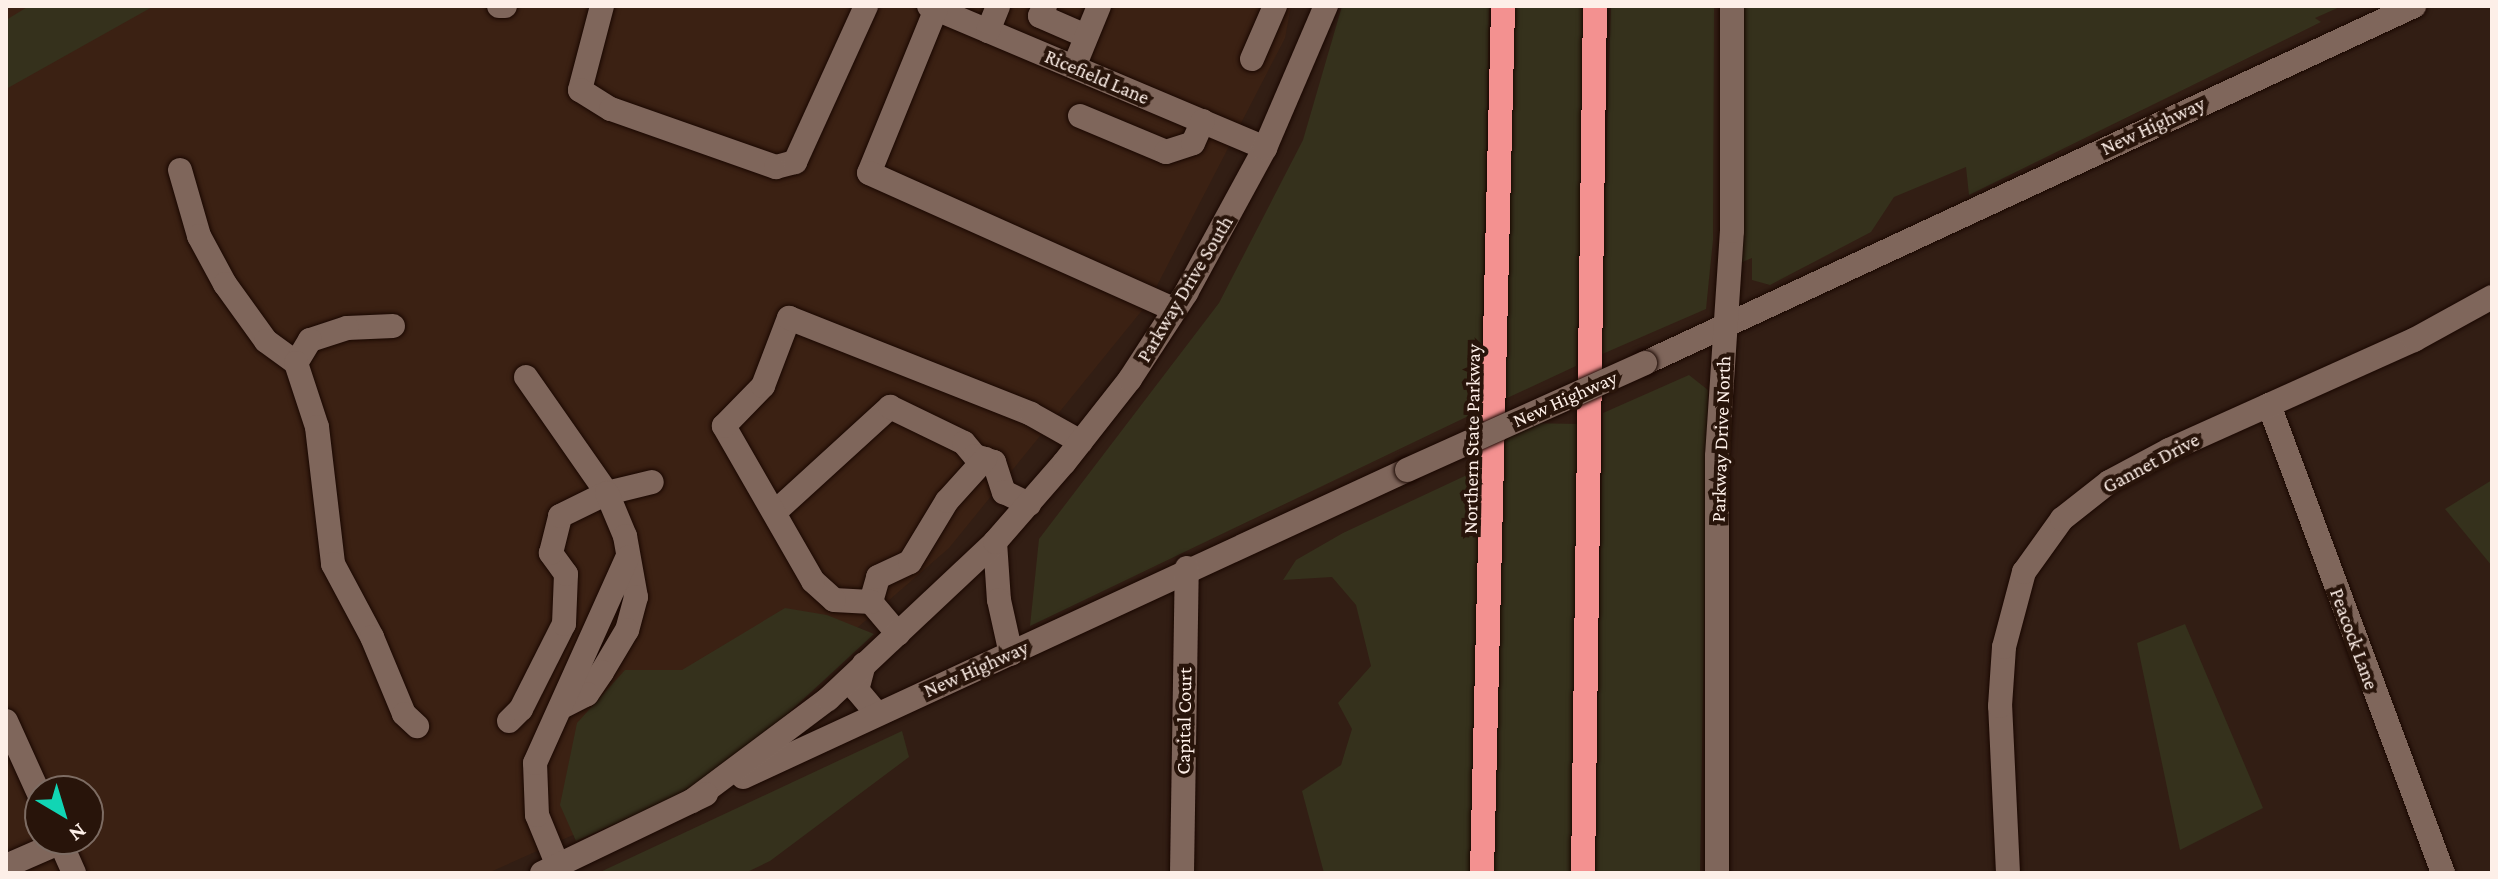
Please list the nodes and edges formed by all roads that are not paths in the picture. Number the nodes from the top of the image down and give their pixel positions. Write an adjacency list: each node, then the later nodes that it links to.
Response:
1 (602, 6): 2 (street)
2 (866, 6)
3 (998, 6): 13 (street)
4 (1045, 6): 14 (street)
5 (1099, 6): 14 (street)
6 (1275, 6): 15 (street)
7 (1326, 6): 19 (street, Parkway Drive South)
8 (1503, 6): 50 (highway, Northern State Parkway)
9 (1595, 6): 51 (highway)
10 (1732, 6): 23 (street, Parkway Drive North)
11 (2414, 6): 23 (street, New Highway)
12 (932, 7): 13 (street, Ricefield Lane); 22 (street)
13 (988, 31): 16 (street, Ricefield Lane)
14 (1086, 36): 16 (street)
15 (1252, 59)
16 (1074, 67): 18 (street, Ricefield Lane)
17 (1080, 116): 18 (street)
18 (1203, 121): 19 (street, Ricefield Lane)
19 (1265, 148): 22 (street, Parkway Drive South)
20 (180, 170): 25 (street)
21 (2492, 297): 27 (street, Gannet Drive)
22 (1175, 310): 28 (street, Parkway Drive South)
23 (1727, 322): 35 (street, New Highway, bridge); 52 (street, Parkway Drive North)
24 (393, 326): 25 (street)
25 (296, 363): 43 (street)
26 (526, 377): 31 (street)
27 (2269, 405): 53 (street, Gannet Drive); 54 (street, Peacock Lane)
28 (1081, 442): 32 (street, Parkway Drive South); 33 (street)
29 (985, 459): 32 (street); 33 (street); 36 (street)
30 (652, 482): 31 (street)
31 (607, 493): 42 (street); 48 (street)
32 (1029, 504): 34 (street, Parkway Drive South)
33 (775, 512): 36 (street)
34 (995, 542): 37 (street, Parkway Drive South); 38 (street)
35 (1187, 568): 38 (street, New Highway); 49 (street, Capital Court)
36 (871, 602): 37 (street)
37 (898, 634): 39 (street, Parkway Drive South)
38 (1011, 654): 40 (street, New Highway)
39 (864, 664): 40 (street); 45 (street, Parkway Drive South)
40 (877, 714): 45 (street, New Highway)
41 (6, 721): 44 (street)
42 (509, 721)
43 (417, 726)
44 (30, 775)
45 (692, 801): 48 (street, New Highway)
46 (30, 855): 47 (street)
47 (6, 866)
48 (550, 869)
49 (1182, 873)
50 (1482, 873)
51 (1583, 873)
52 (1717, 873)
53 (2008, 873)
54 (2443, 873)

